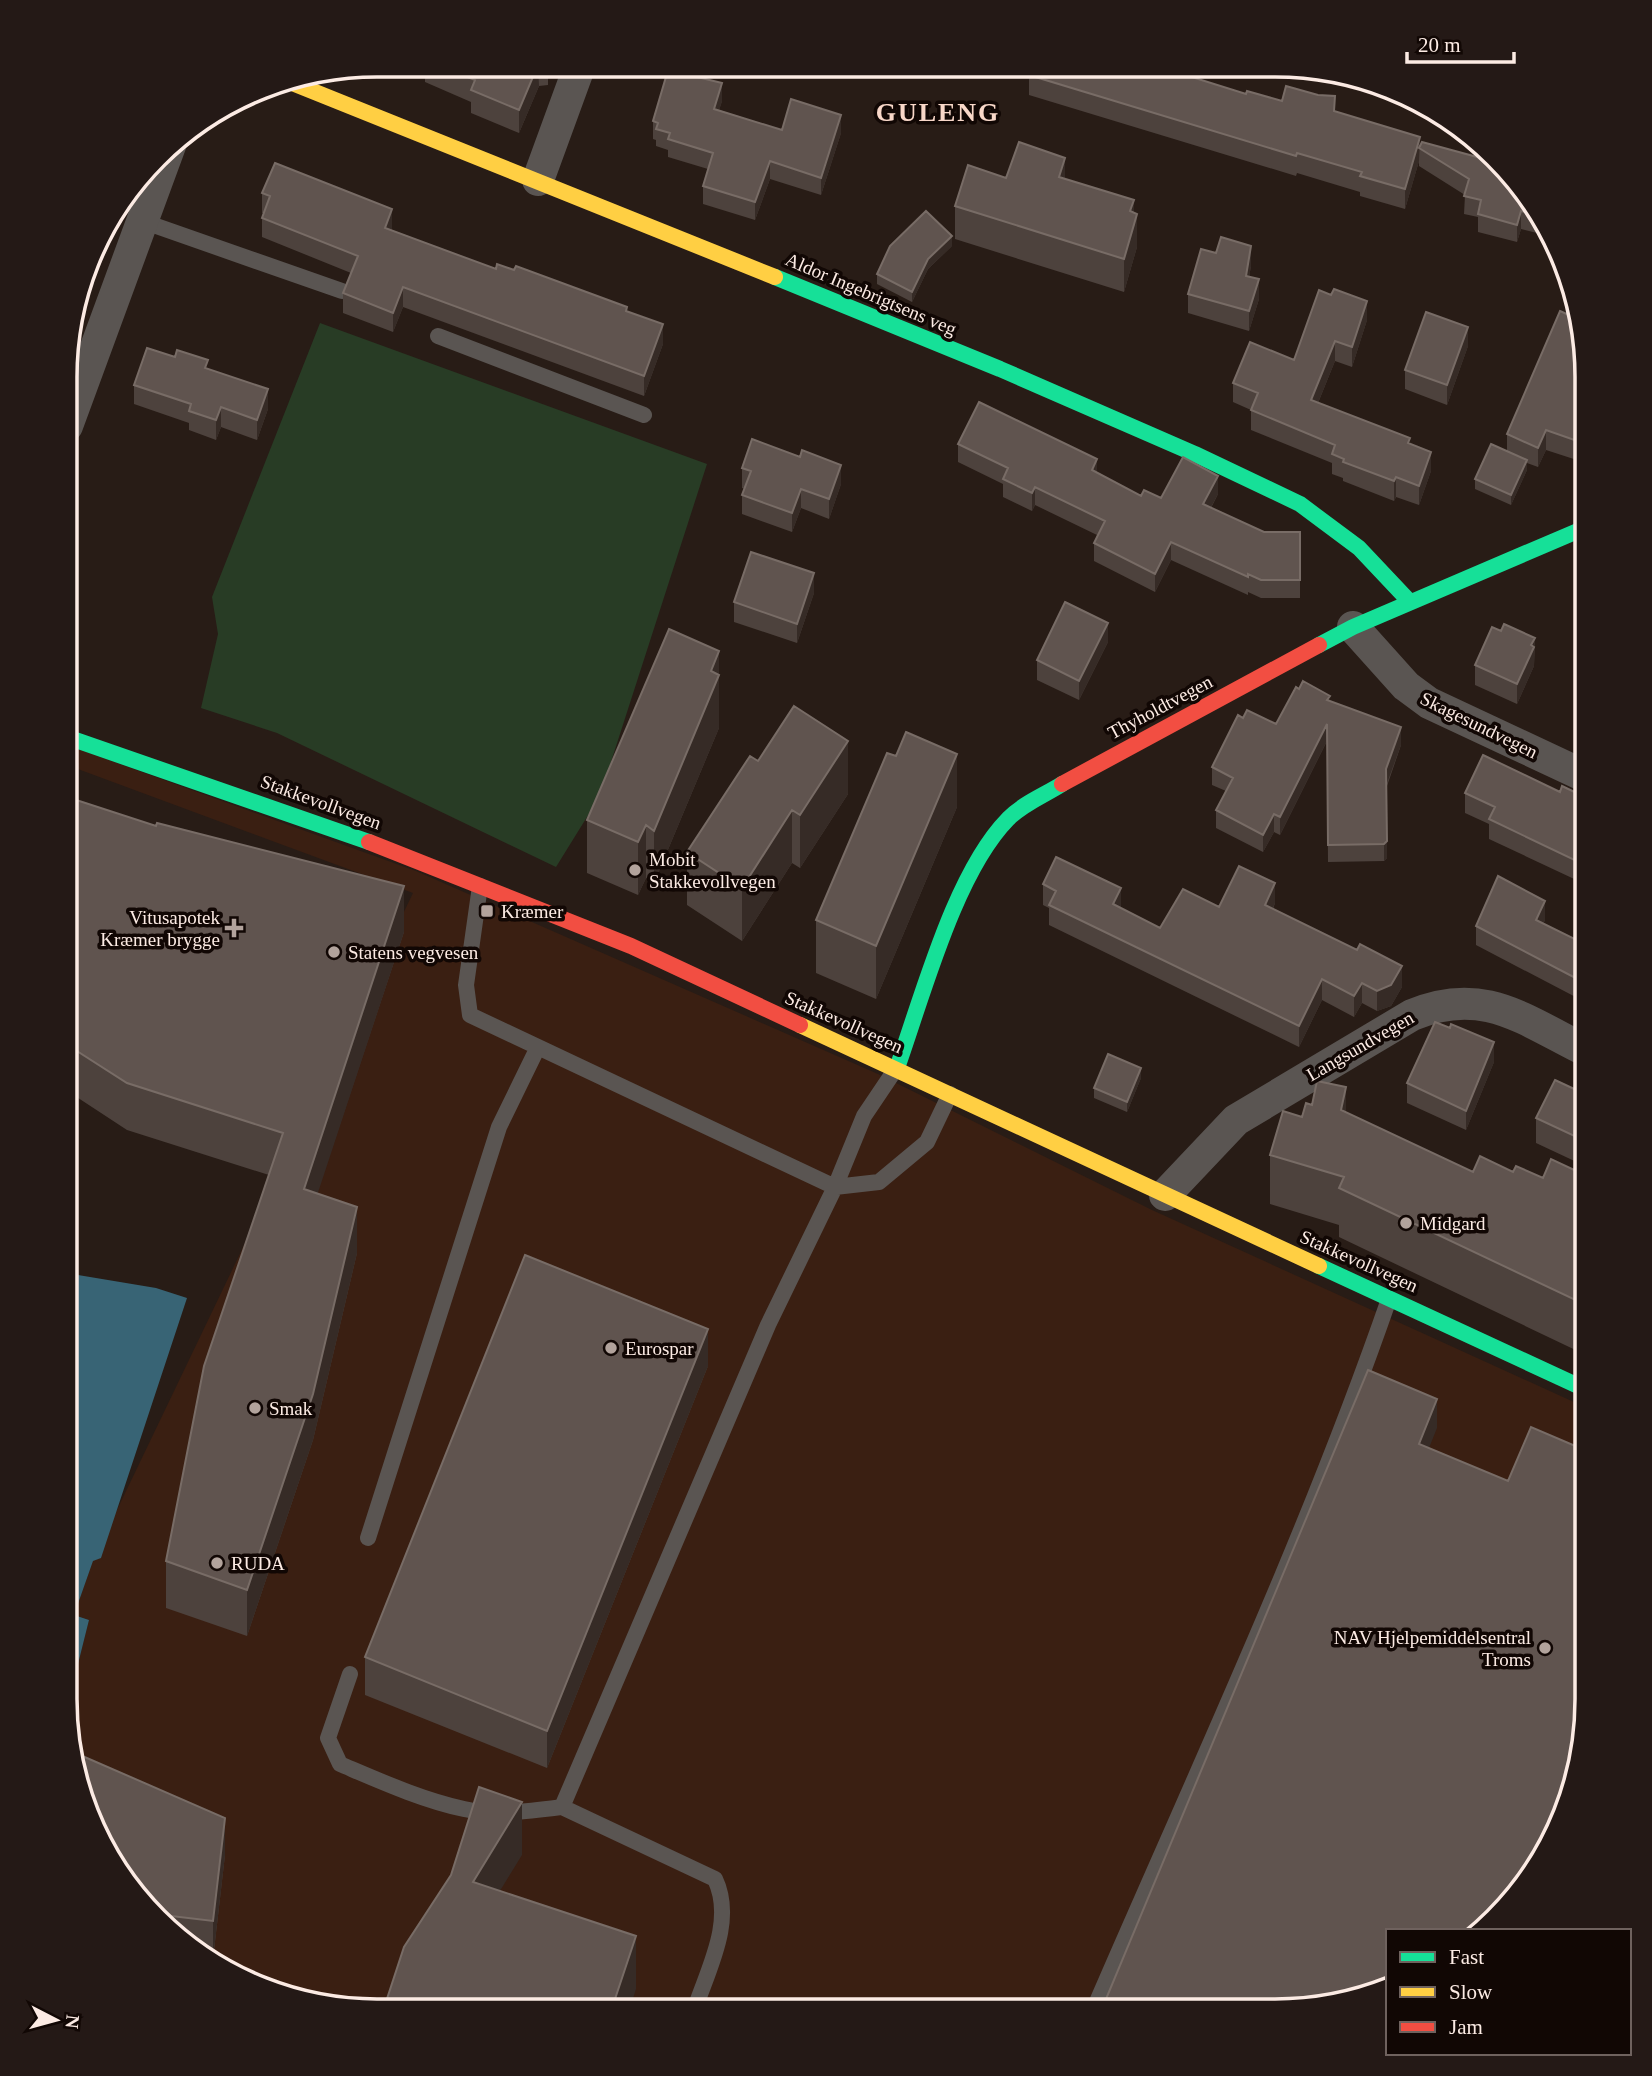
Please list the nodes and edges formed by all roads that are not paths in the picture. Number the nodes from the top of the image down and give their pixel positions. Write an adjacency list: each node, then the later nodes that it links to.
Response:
1 (576, 77): 4 (street)
2 (301, 86): 4 (street, Aldor Ingebrigtsens veg)
3 (161, 169): 5 (street)
4 (538, 180): 12 (street, Aldor Ingebrigtsens veg)
5 (142, 220): 6 (lane); 8 (street)
6 (342, 291)
7 (438, 336): 10 (lane)
8 (82, 343): 9 (street)
9 (77, 368)
10 (644, 415)
11 (1575, 532): 12 (street, Thyholdtvegen)
12 (1409, 601): 13 (street, Thyholdtvegen)
13 (1353, 627): 15 (street, Skagesundvegen); 19 (street, Thyholdtvegen)
14 (77, 740): 16 (street, Stakkevollvegen)
15 (1575, 771)
16 (481, 883): 18 (lane); 19 (street, Stakkevollvegen)
17 (1575, 1045): 22 (street, Langsundvegen)
18 (538, 1047): 21 (lane); 25 (lane)
19 (897, 1068): 20 (street, Stakkevollvegen); 21 (lane)
20 (950, 1094): 21 (lane); 22 (street, Stakkevollvegen)
21 (835, 1187): 27 (lane)
22 (1165, 1195): 23 (street, Stakkevollvegen)
23 (1389, 1298): 24 (street, Stakkevollvegen); 29 (lane)
24 (1575, 1384)
25 (368, 1538)
26 (350, 1674): 27 (lane)
27 (562, 1807): 28 (lane)
28 (698, 1999)
29 (1098, 1999)

